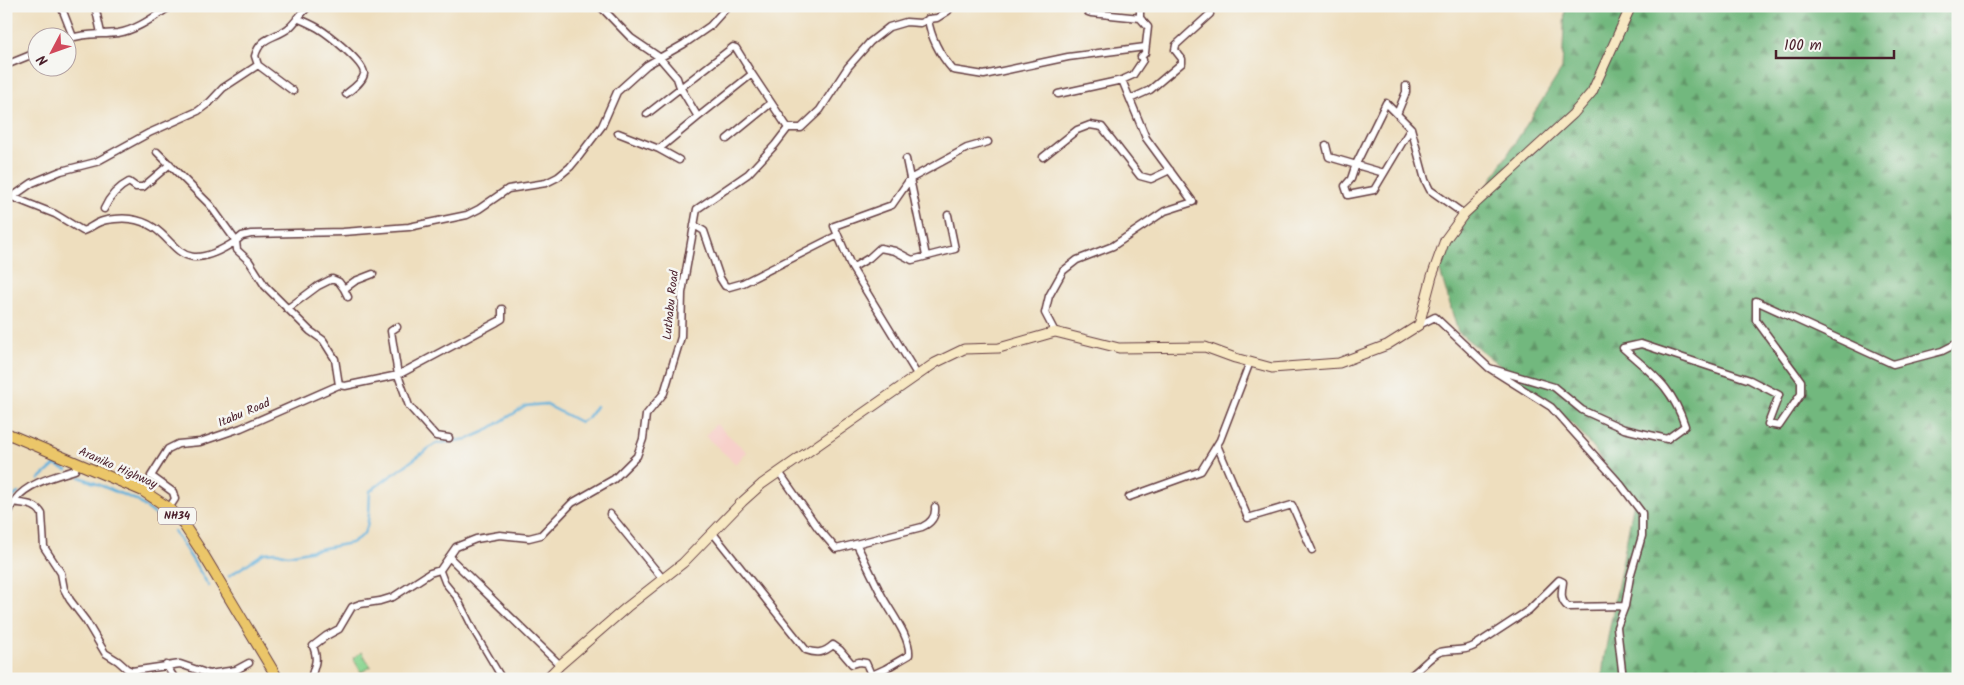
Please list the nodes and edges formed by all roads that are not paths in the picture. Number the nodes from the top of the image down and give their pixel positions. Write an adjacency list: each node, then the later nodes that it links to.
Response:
1 (60, 6): 15 (street)
2 (95, 6): 16 (street)
3 (171, 6): 16 (street)
4 (309, 6): 12 (street)
5 (600, 6): 20 (street)
6 (728, 6): 20 (street)
7 (951, 6): 14 (street)
8 (1086, 6): 13 (street)
9 (1140, 6): 13 (street)
10 (1631, 6): 53 (main road)
11 (1210, 14): 30 (street)
12 (297, 18): 21 (street); 28 (street)
13 (1140, 18): 18 (street)
14 (928, 19): 18 (street); 35 (street)
15 (67, 28)
16 (101, 33): 17 (street)
17 (78, 37)
18 (1145, 47): 24 (street)
19 (28, 56): 22 (street)
20 (659, 57): 26 (street); 57 (street)
21 (258, 64): 27 (street); 51 (street)
22 (6, 65)
23 (752, 74): 26 (street); 31 (street); 34 (street)
24 (1122, 80): 29 (street); 30 (street)
25 (1406, 86): 33 (street)
26 (680, 87): 32 (street); 34 (street)
27 (292, 91)
28 (346, 94)
29 (1058, 94)
30 (1130, 99): 48 (street)
31 (771, 103): 35 (street); 38 (street)
32 (647, 114)
33 (1397, 114): 36 (street); 47 (street)
34 (698, 117): 41 (street)
35 (788, 128): 55 (street, Luthabu Road)
36 (1411, 128): 49 (street); 53 (street)
37 (618, 133): 41 (street)
38 (727, 139)
39 (988, 142): 50 (street)
40 (1326, 145): 47 (street)
41 (659, 149): 45 (street)
42 (157, 152): 46 (street)
43 (1043, 157): 48 (street)
44 (906, 159): 50 (street)
45 (679, 160)
46 (170, 164): 52 (street); 57 (street)
47 (1356, 164): 49 (street); 49 (street)
48 (1170, 170): 67 (street)
49 (1384, 173)
50 (910, 179): 56 (street); 58 (street)
51 (9, 197): 57 (street)
52 (104, 209)
53 (1464, 214): 65 (main road)
54 (948, 215): 58 (street)
55 (694, 225): 56 (street); 88 (street, Luthabu Road)
56 (838, 236): 59 (street)
57 (236, 241): 63 (street)
58 (926, 256): 59 (street)
59 (852, 268): 72 (street)
60 (373, 274): 61 (street)
61 (344, 289): 62 (street); 63 (street)
62 (348, 297)
63 (287, 309): 73 (street)
64 (502, 309): 71 (street)
65 (1419, 325): 69 (main road); 70 (street)
66 (397, 327): 71 (street)
67 (1055, 332): 69 (main road); 72 (main road)
68 (1958, 343): 70 (street)
69 (1250, 362): 76 (street)
70 (1489, 368): 91 (street)
71 (398, 375): 73 (street); 75 (street)
72 (918, 376): 78 (main road)
73 (339, 385): 82 (street, Itabu Road)
74 (6, 433): 77 (highway, Araniko Highway / NH34)
75 (449, 438)
76 (1217, 445): 79 (street); 87 (street)
77 (77, 463): 80 (street); 82 (highway, Araniko Highway / NH34)
78 (779, 472): 85 (main road); 86 (street)
79 (1129, 497)
80 (13, 502): 84 (street); 93 (street)
81 (935, 507): 86 (street)
82 (169, 508): 98 (highway, Araniko Highway / NH34)
83 (610, 514): 90 (street)
84 (6, 518)
85 (712, 532): 90 (main road); 96 (street)
86 (857, 545): 96 (street)
87 (1312, 550)
88 (449, 556): 89 (street, Luthabu Road); 94 (street)
89 (440, 570): 95 (street); 99 (street)
90 (663, 579): 94 (main road)
91 (1626, 606): 102 (street); 103 (street)
92 (249, 663): 93 (street)
93 (166, 665): 97 (street)
94 (560, 665): 101 (main road)
95 (501, 677): 100 (street)
96 (872, 677)
97 (175, 679)
98 (278, 679)
99 (311, 679)
100 (493, 679)
101 (546, 679)
102 (1405, 679)
103 (1623, 679)

